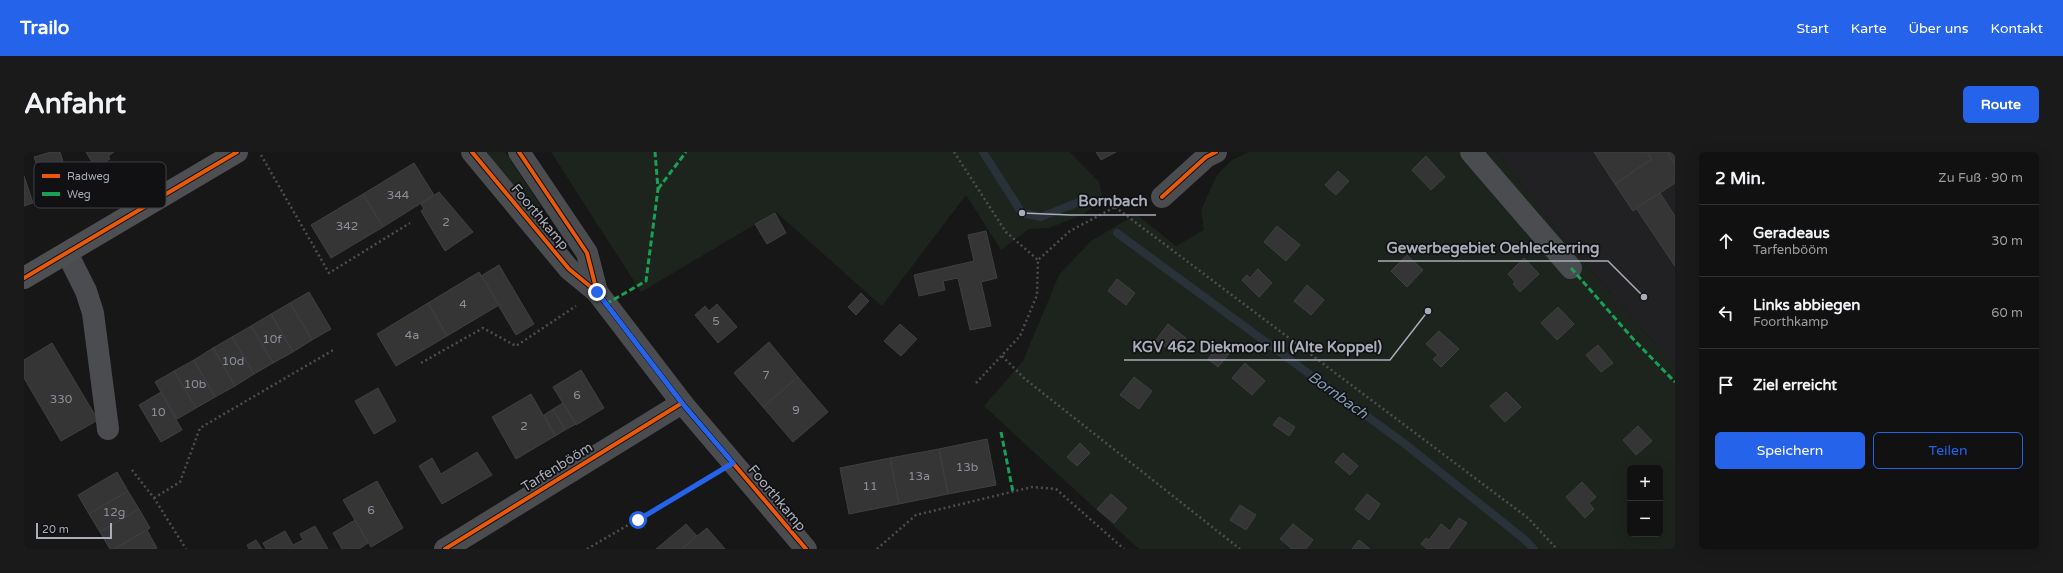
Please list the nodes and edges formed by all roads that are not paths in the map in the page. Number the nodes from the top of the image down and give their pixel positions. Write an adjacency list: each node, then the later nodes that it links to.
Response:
1 (237, 152): 6 (main road)
2 (472, 152): 12 (street, Foorthkamp)
3 (519, 152): 12 (street, Foorthkamp)
4 (1216, 152): 7 (street)
5 (1471, 152): 10 (street)
6 (166, 194)
7 (1162, 197)
8 (143, 208): 9 (main road)
9 (67, 253): 11 (main road); 14 (street)
10 (1572, 268)
11 (24, 278)
12 (597, 292): 13 (street, Foorthkamp)
13 (682, 403): 15 (street, Tarfenbööm); 16 (street, Foorthkamp)
14 (108, 429)
15 (445, 549)
16 (806, 549)

